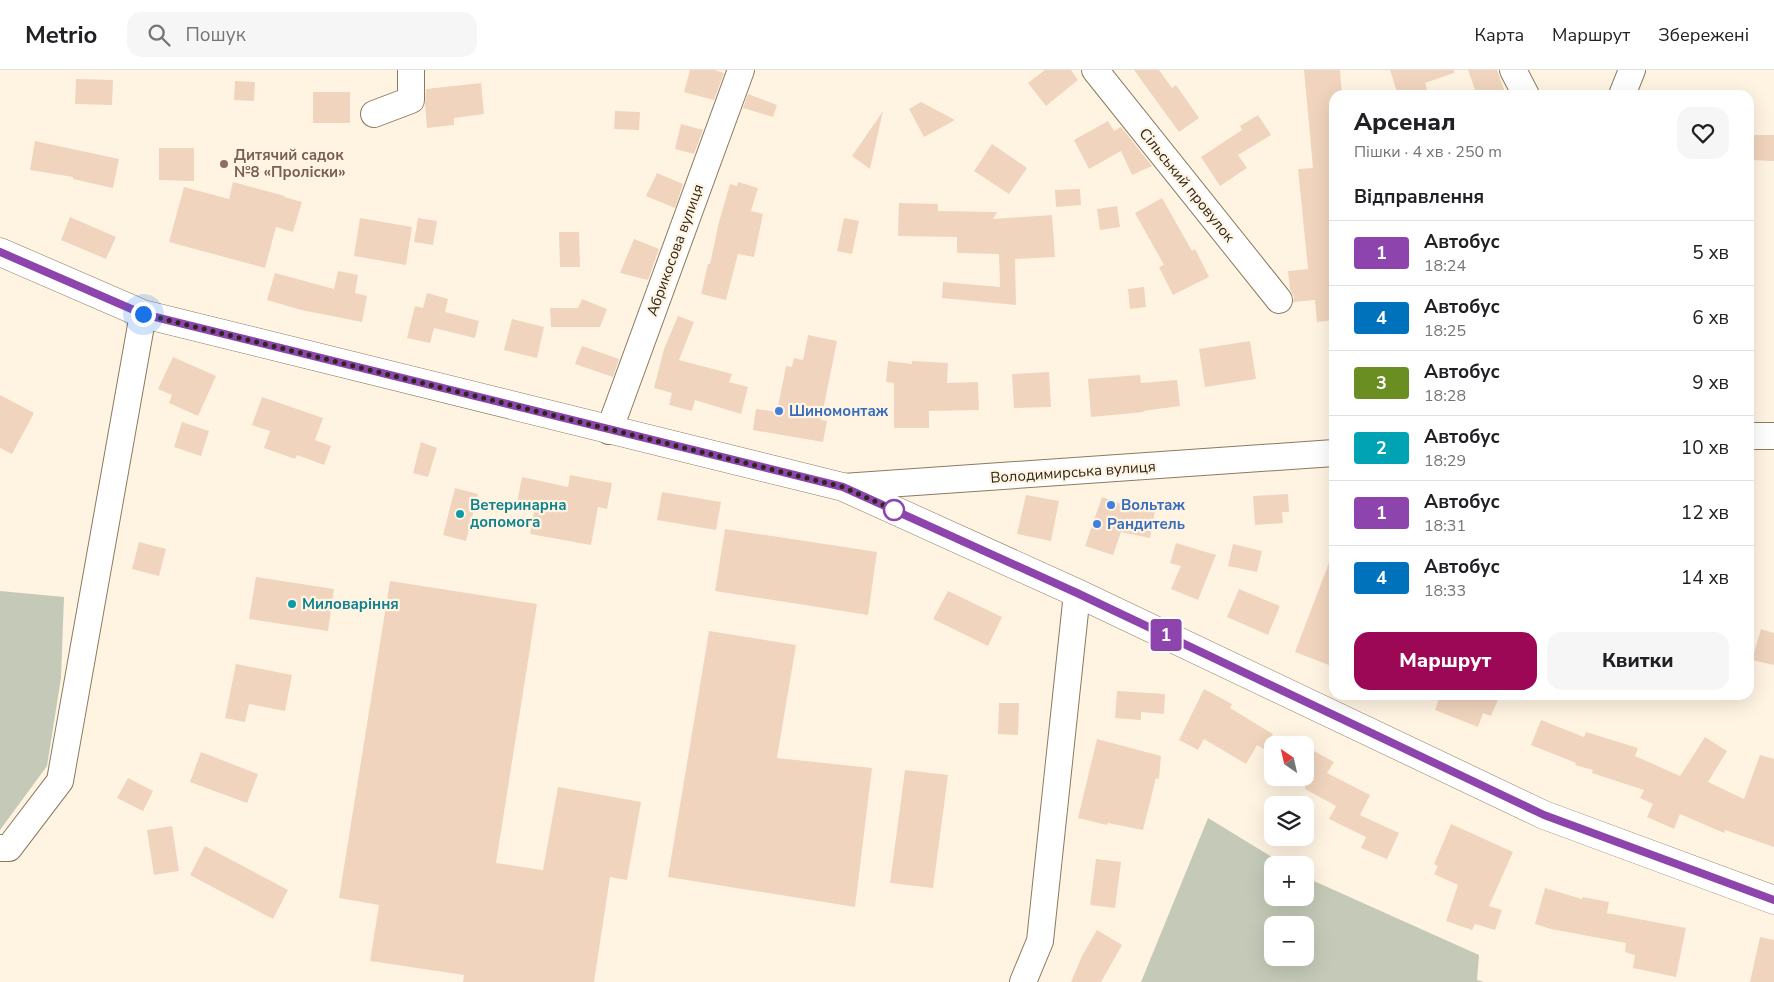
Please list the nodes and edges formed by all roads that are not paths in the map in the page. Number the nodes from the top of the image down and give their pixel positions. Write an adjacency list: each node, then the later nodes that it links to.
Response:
1 (411, 70): 8 (street)
2 (740, 70): 12 (street, Абрикосова вулиця)
3 (1095, 70): 10 (street, Сільський провулок)
4 (1513, 70): 6 (street)
5 (1632, 70): 7 (street)
6 (1523, 90)
7 (1624, 90)
8 (374, 114)
9 (0, 252): 11 (main road, Володимирська вулиця)
10 (1279, 300)
11 (143, 314): 12 (main road, Володимирська вулиця); 18 (street)
12 (609, 430): 16 (main road, Володимирська вулиця)
13 (1754, 436): 14 (street)
14 (1774, 436)
15 (1329, 452): 16 (street, Володимирська вулиця)
16 (843, 487): 17 (main road, Володимирська вулиця)
17 (1077, 593): 19 (main road, Володимирська вулиця); 20 (street)
18 (0, 848)
19 (1774, 900)
20 (1023, 982)

